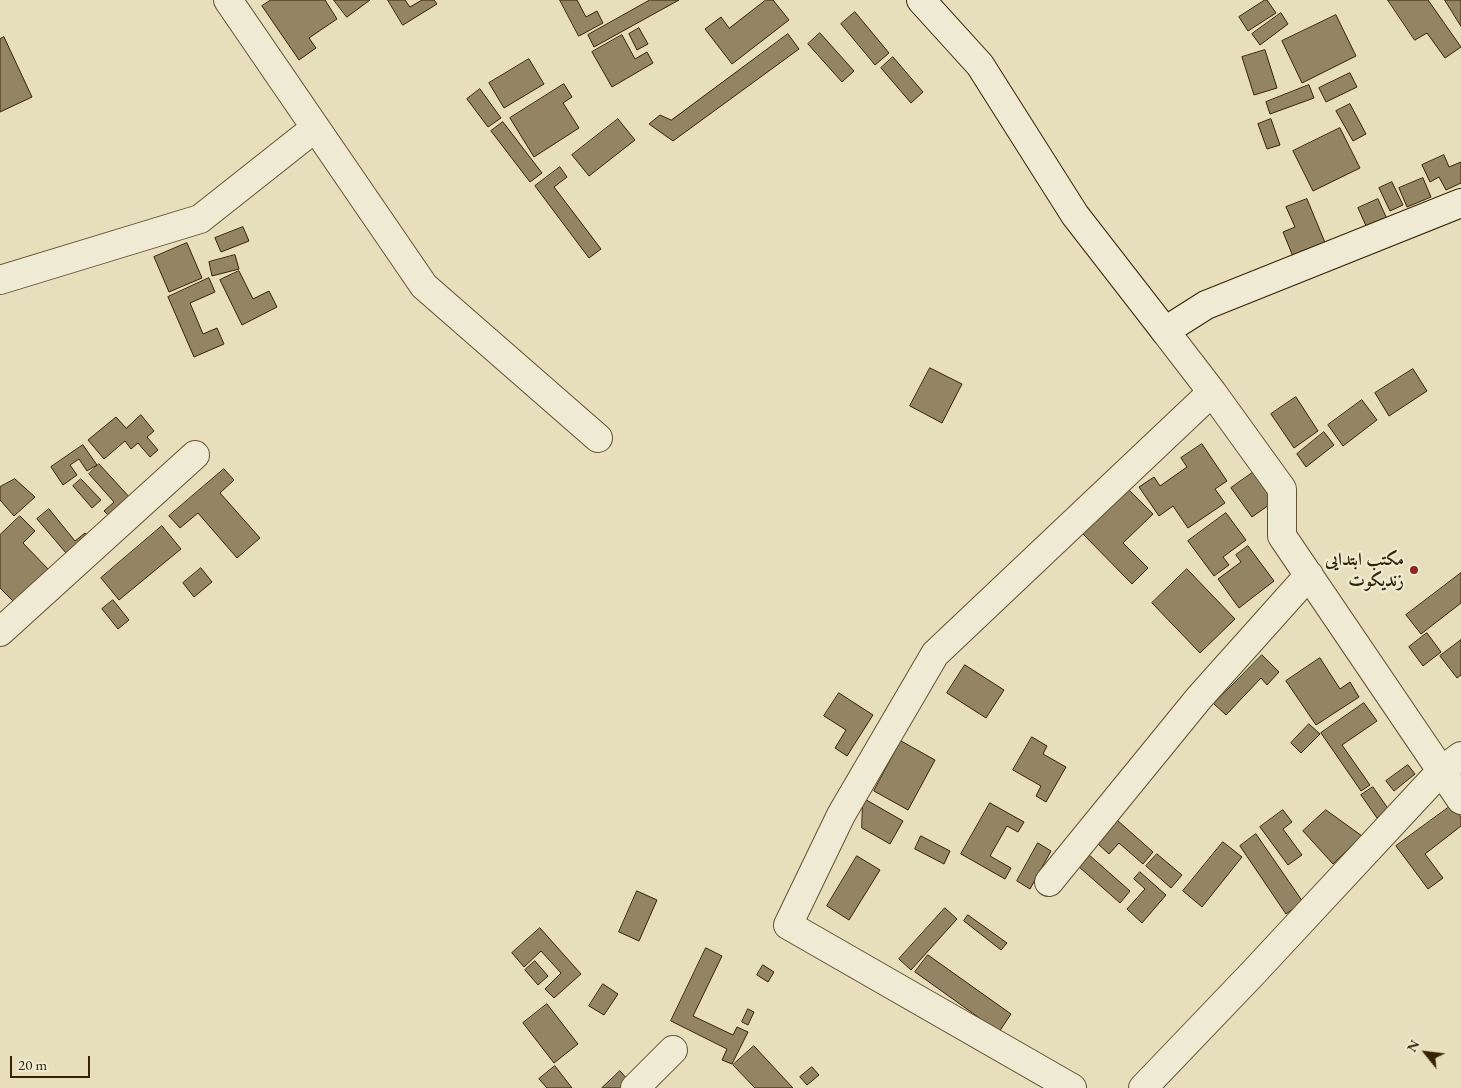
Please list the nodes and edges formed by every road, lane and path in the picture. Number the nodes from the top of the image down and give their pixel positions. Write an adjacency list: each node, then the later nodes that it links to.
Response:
1 (228, 0): 3 (street)
2 (921, 0): 6 (street)
3 (316, 128): 5 (street); 8 (street)
4 (1461, 203): 6 (street)
5 (0, 280)
6 (1165, 331): 7 (street)
7 (1212, 392): 10 (street); 18 (street)
8 (598, 438)
9 (195, 455): 11 (street)
10 (1309, 575): 12 (street); 14 (street)
11 (0, 632)
12 (1451, 764): 13 (street); 16 (street)
13 (1461, 800)
14 (1049, 882)
15 (673, 1050): 17 (street)
16 (1152, 1085)
17 (635, 1088)
18 (1072, 1088)

